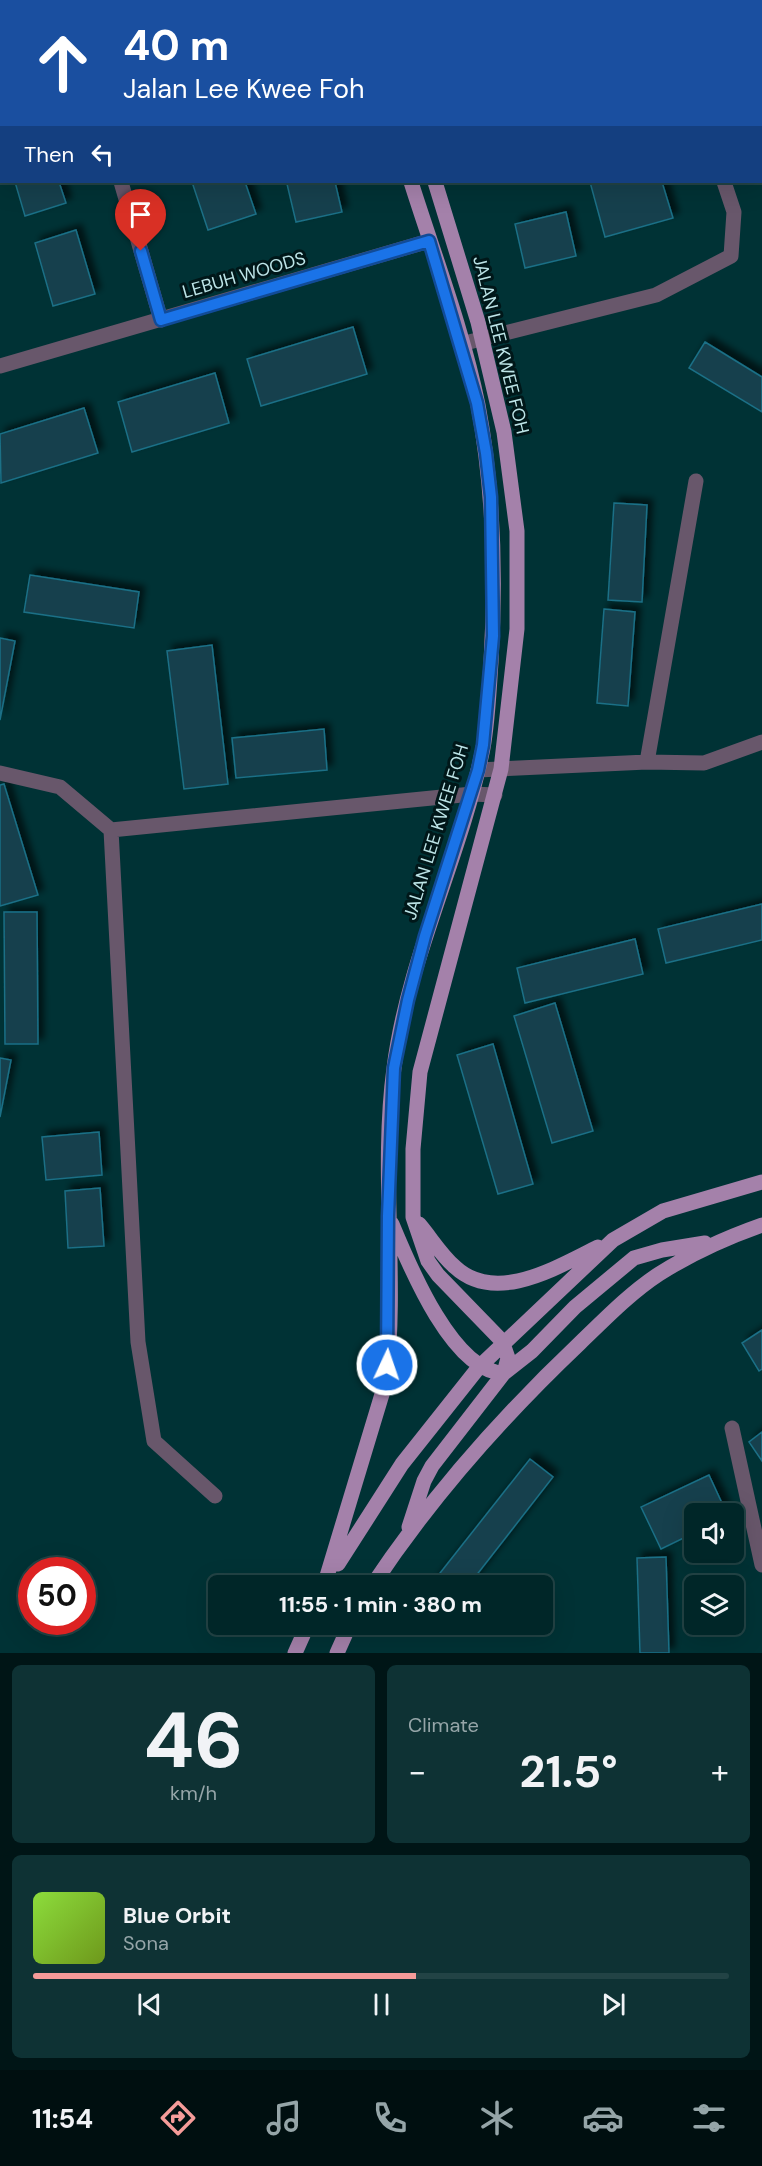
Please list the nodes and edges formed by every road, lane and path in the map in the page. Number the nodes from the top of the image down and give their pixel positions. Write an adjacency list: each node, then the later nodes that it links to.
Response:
1 (121, 183): 6 (street)
2 (411, 183): 5 (main road, JALAN LEE KWEE FOH)
3 (435, 183): 7 (main road, JALAN LEE KWEE FOH)
4 (724, 183): 7 (street)
5 (429, 241): 6 (street, LEBUH WOODS); 8 (main road, JALAN LEE KWEE FOH)
6 (161, 320): 9 (street, LEBUH WOODS)
7 (482, 339): 8 (street); 13 (main road, JALAN LEE KWEE FOH)
8 (461, 344): 14 (main road, JALAN LEE KWEE FOH)
9 (0, 366)
10 (696, 481): 12 (street)
11 (762, 742): 12 (street)
12 (647, 762): 13 (street)
13 (501, 769): 14 (street); 17 (main road, JALAN LEE KWEE FOH)
14 (478, 770): 16 (main road, JALAN LEE KWEE FOH)
15 (0, 773): 18 (street)
16 (472, 794): 17 (street); 18 (street); 20 (main road, JALAN LEE KWEE FOH)
17 (495, 795): 21 (main road, JALAN LEE KWEE FOH)
18 (111, 830): 29 (street)
19 (762, 1182): 23 (main road)
20 (388, 1216): 26 (main road, JALAN LEE KWEE FOH); 32 (main road)
21 (413, 1217): 23 (main road); 25 (main road, JALAN LEE KWEE FOH)
22 (762, 1225): 24 (main road)
23 (613, 1240): 25 (main road)
24 (714, 1242): 27 (main road); 30 (main road)
25 (502, 1341): 26 (main road); 27 (main road)
26 (478, 1366): 27 (main road); 33 (main road)
27 (504, 1373): 30 (main road)
28 (732, 1428): 31 (street)
29 (215, 1496)
30 (407, 1533): 34 (main road)
31 (762, 1565)
32 (328, 1575)
33 (331, 1575)
34 (379, 1575)
35 (303, 1635): 37 (main road)
36 (345, 1635): 38 (main road)
37 (295, 1653)
38 (337, 1653)

